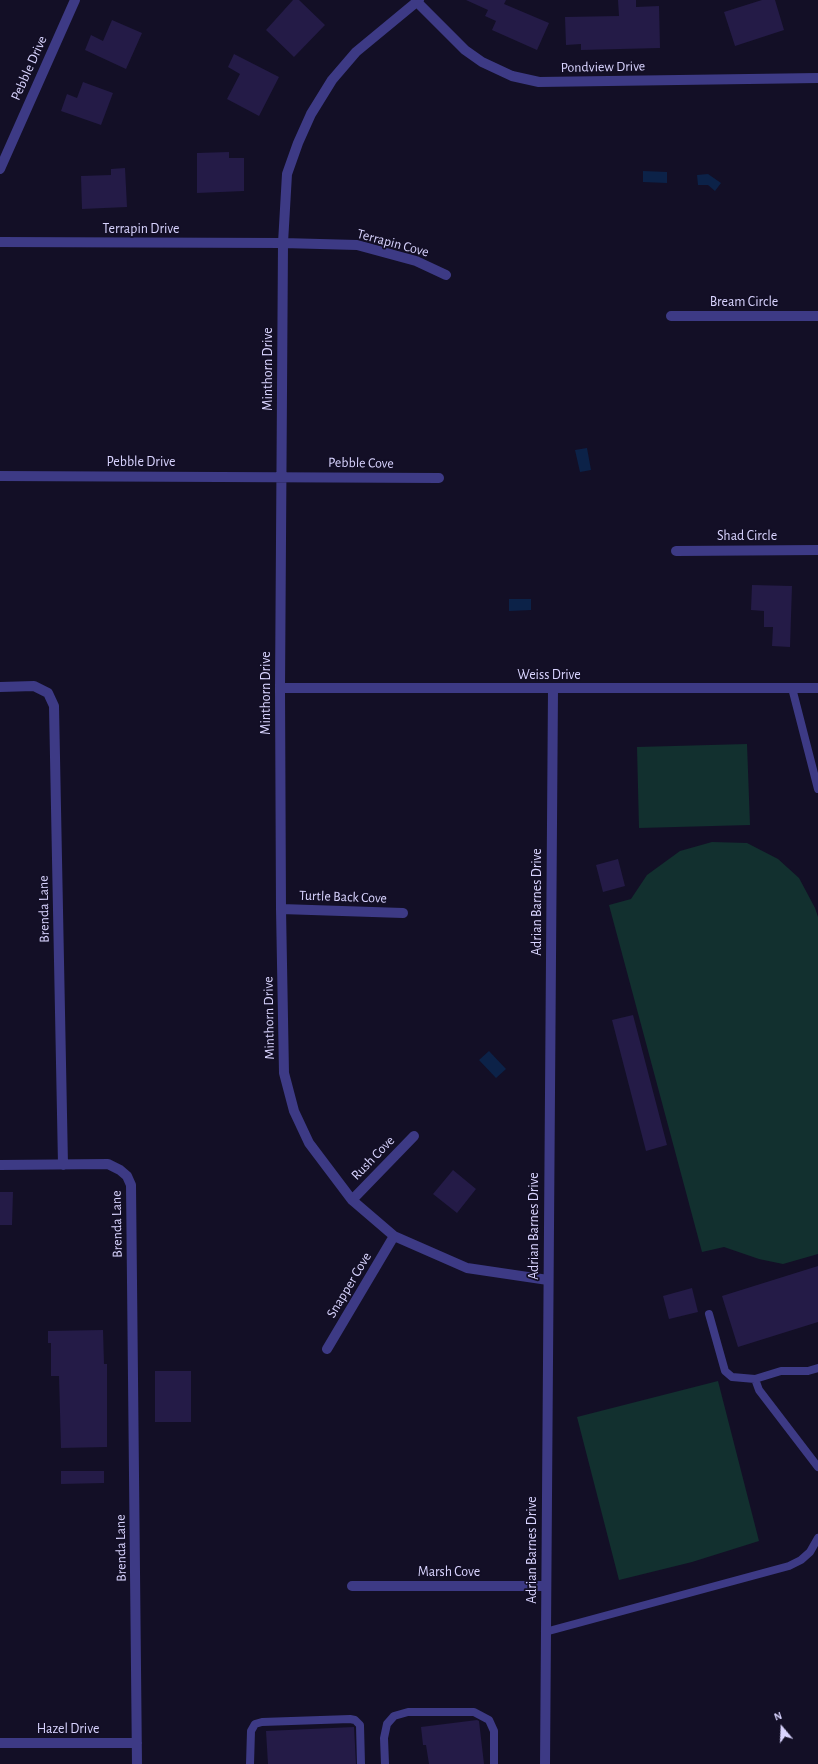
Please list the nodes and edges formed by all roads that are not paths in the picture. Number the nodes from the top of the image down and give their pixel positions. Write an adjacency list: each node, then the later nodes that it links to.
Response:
1 (75, 0): 4 (street, Pebble Drive)
2 (418, 1): 3 (street, Pondview Drive); 6 (street, Minthorn Drive)
3 (818, 78)
4 (0, 169)
5 (0, 242): 6 (street, Terrapin Drive)
6 (282, 243): 7 (street, Terrapin Cove); 11 (street, Minthorn Drive)
7 (446, 275)
8 (670, 316): 9 (street, Bream Circle)
9 (818, 316)
10 (0, 476): 11 (street, Pebble Drive)
11 (282, 476): 12 (street, Pebble Cove); 16 (street, Minthorn Drive)
12 (439, 478)
13 (818, 550): 14 (street, Shad Circle)
14 (676, 551)
15 (0, 687): 25 (street, Brenda Lane)
16 (280, 688): 19 (street, Weiss Drive); 21 (street, Minthorn Drive)
17 (792, 688): 18 (street, Weiss Drive); 19 (street, Weiss Drive); 20 (lane)
18 (818, 688)
19 (553, 689): 28 (street, Adrian Barnes Drive)
20 (818, 789)
21 (281, 909): 22 (street, Turtle Back Cove); 26 (street, Minthorn Drive)
22 (403, 913)
23 (414, 1136): 26 (street, Rush Cove)
24 (0, 1165): 25 (street)
25 (63, 1165): 39 (street, Brenda Lane)
26 (352, 1200): 27 (street, Minthorn Drive)
27 (394, 1236): 28 (street, Minthorn Drive); 30 (street, Snapper Cove)
28 (548, 1280): 36 (street, Adrian Barnes Drive)
29 (709, 1314): 32 (lane)
30 (327, 1349)
31 (818, 1368): 32 (lane)
32 (755, 1379): 33 (lane)
33 (818, 1467)
34 (818, 1538): 37 (lane)
35 (352, 1586): 36 (street, Marsh Cove)
36 (545, 1586): 37 (street, Adrian Barnes Drive)
37 (545, 1632): 45 (street, Adrian Barnes Drive)
38 (0, 1743): 39 (street, Hazel Drive)
39 (137, 1743): 40 (street, Brenda Lane)
40 (137, 1764)
41 (250, 1764): 42 (lane)
42 (361, 1764)
43 (385, 1764): 44 (lane)
44 (494, 1764)
45 (545, 1764)

